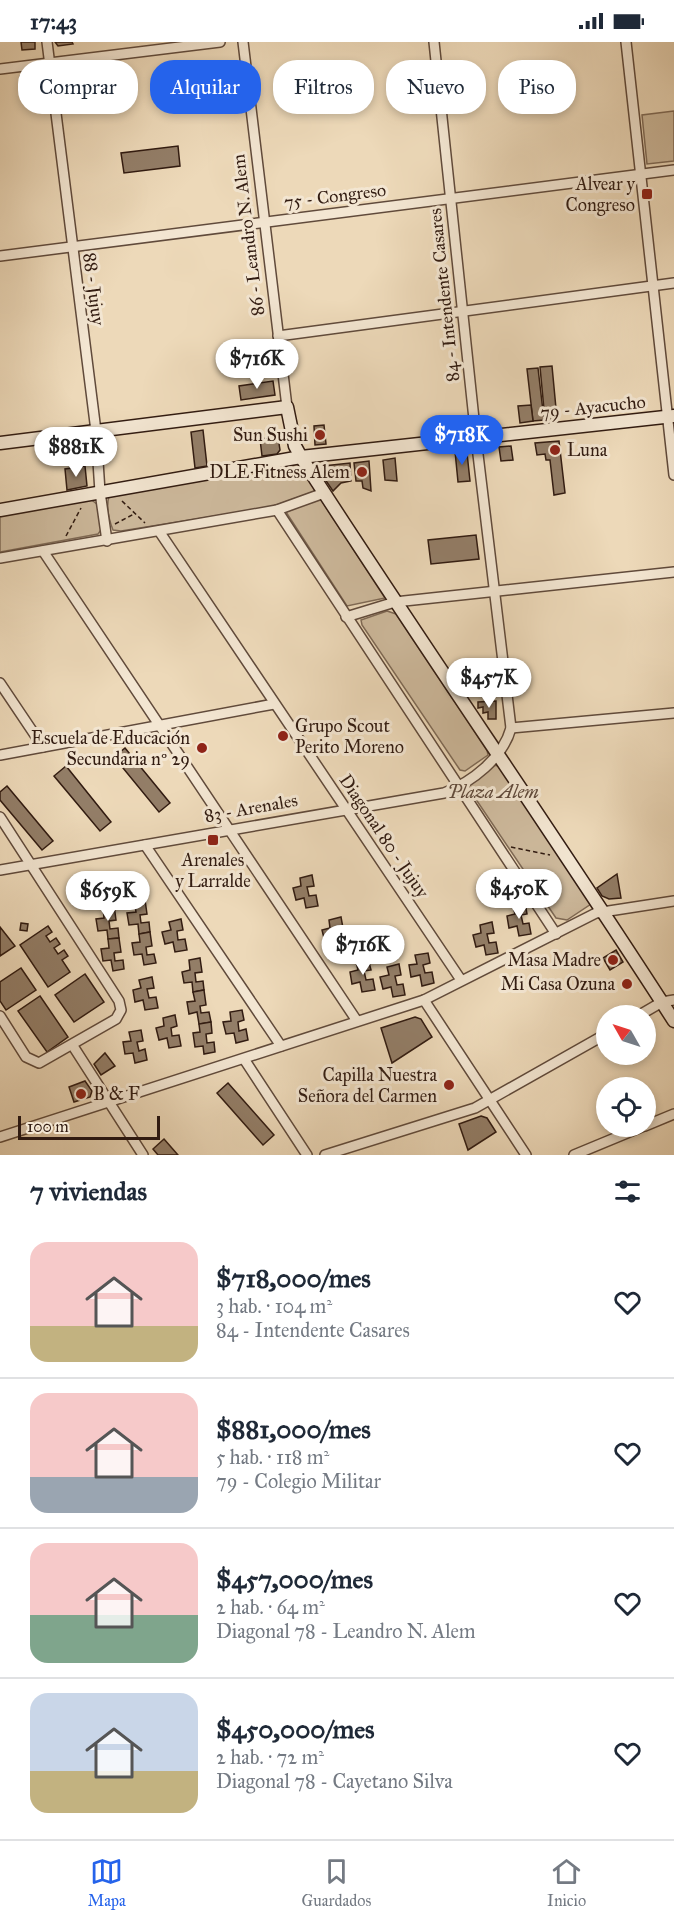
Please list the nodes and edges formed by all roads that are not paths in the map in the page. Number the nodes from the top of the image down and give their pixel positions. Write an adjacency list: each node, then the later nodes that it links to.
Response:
1 (46, 42): 6 (street, 88 - Jujuy)
2 (220, 42): 7 (street)
3 (243, 42): 14 (street, 86 - Leandro N. Alem)
4 (434, 42): 13 (street, 84 - Intendente Casares)
5 (627, 42): 12 (street)
6 (49, 60)
7 (73, 60)
8 (18, 67): 9 (street)
9 (0, 69)
10 (55, 114): 15 (street, 88 - Jujuy)
11 (674, 170): 12 (street, 75 - Congreso)
12 (642, 173): 13 (street, 75 - Congreso); 18 (street)
13 (450, 198): 14 (street, 75 - Congreso); 19 (street, 84 - Intendente Casares)
14 (264, 221): 15 (street, 75 - Congreso); 20 (street, 86 - Leandro N. Alem)
15 (72, 247): 16 (street, 75 - Congreso); 23 (street, 88 - Jujuy)
16 (0, 256)
17 (674, 283): 18 (street)
18 (652, 286): 19 (street); 22 (street)
19 (462, 310): 20 (street); 24 (street, 84 - Intendente Casares)
20 (278, 336): 21 (street, 86 - Leandro N. Alem)
21 (287, 407): 23 (street); 26 (street, 86 - Leandro N. Alem)
22 (670, 417): 24 (street, 79 - Ayacucho); 27 (street)
23 (96, 431): 25 (street); 28 (street, 88 - Jujuy)
24 (476, 438): 26 (street, 79 - Ayacucho); 37 (street, 84 - Intendente Casares)
25 (0, 443)
26 (301, 457): 28 (street, 79 - Ayacucho); 29 (street, 86 - Leandro N. Alem)
27 (674, 475)
28 (100, 492): 30 (street, 79 - Ayacucho); 33 (street, 88 - Jujuy)
29 (324, 493): 31 (street); 38 (street, 86 - Leandro N. Alem)
30 (0, 510)
31 (277, 510): 32 (street); 39 (street)
32 (155, 532): 33 (street); 41 (street, Diagonal 80 - Jujuy)
33 (107, 541): 34 (street)
34 (43, 551): 35 (street); 43 (street)
35 (0, 558)
36 (674, 572): 37 (street)
37 (495, 590): 38 (street); 44 (street, 84 - Intendente Casares)
38 (394, 602): 39 (street); 47 (street, 86 - Leandro N. Alem)
39 (346, 617): 48 (street)
40 (0, 683): 45 (street)
41 (274, 704): 43 (street); 49 (street, Diagonal 80 - Jujuy)
42 (674, 713): 44 (street)
43 (159, 726): 45 (street); 51 (street)
44 (511, 728): 47 (street)
45 (43, 747): 46 (street)
46 (0, 755)
47 (498, 756): 48 (street, 83 - Arenales); 56 (street, 86 - Leandro N. Alem)
48 (459, 785): 49 (street, 83 - Arenales); 57 (street)
49 (345, 808): 51 (street, 83 - Arenales); 58 (street, Diagonal 80 - Jujuy)
50 (1, 822): 53 (street)
51 (227, 829): 52 (street, 83 - Arenales); 62 (street)
52 (145, 844): 53 (street, 83 - Arenales); 66 (street)
53 (31, 865): 54 (street, 83 - Arenales); 65 (street)
54 (0, 870)
55 (674, 900): 56 (street)
56 (604, 911): 57 (street); 60 (street, 86 - Leandro N. Alem)
57 (556, 934): 58 (street)
58 (461, 981): 59 (street)
59 (424, 1000): 62 (street); 68 (street)
60 (668, 1001): 63 (street, 86 - Leandro N. Alem)
61 (0, 1016): 65 (street)
62 (357, 1021): 66 (street)
63 (674, 1021)
64 (596, 1040): 68 (street)
65 (74, 1046): 69 (street)
66 (281, 1046): 67 (street)
67 (244, 1059): 69 (street); 75 (street)
68 (489, 1101): 76 (street); 77 (street)
69 (110, 1102): 72 (street); 74 (street)
70 (674, 1114): 71 (street)
71 (656, 1121)
72 (0, 1137)
73 (618, 1137): 78 (street)
74 (143, 1155)
75 (307, 1155)
76 (325, 1155)
77 (526, 1155)
78 (574, 1155)

